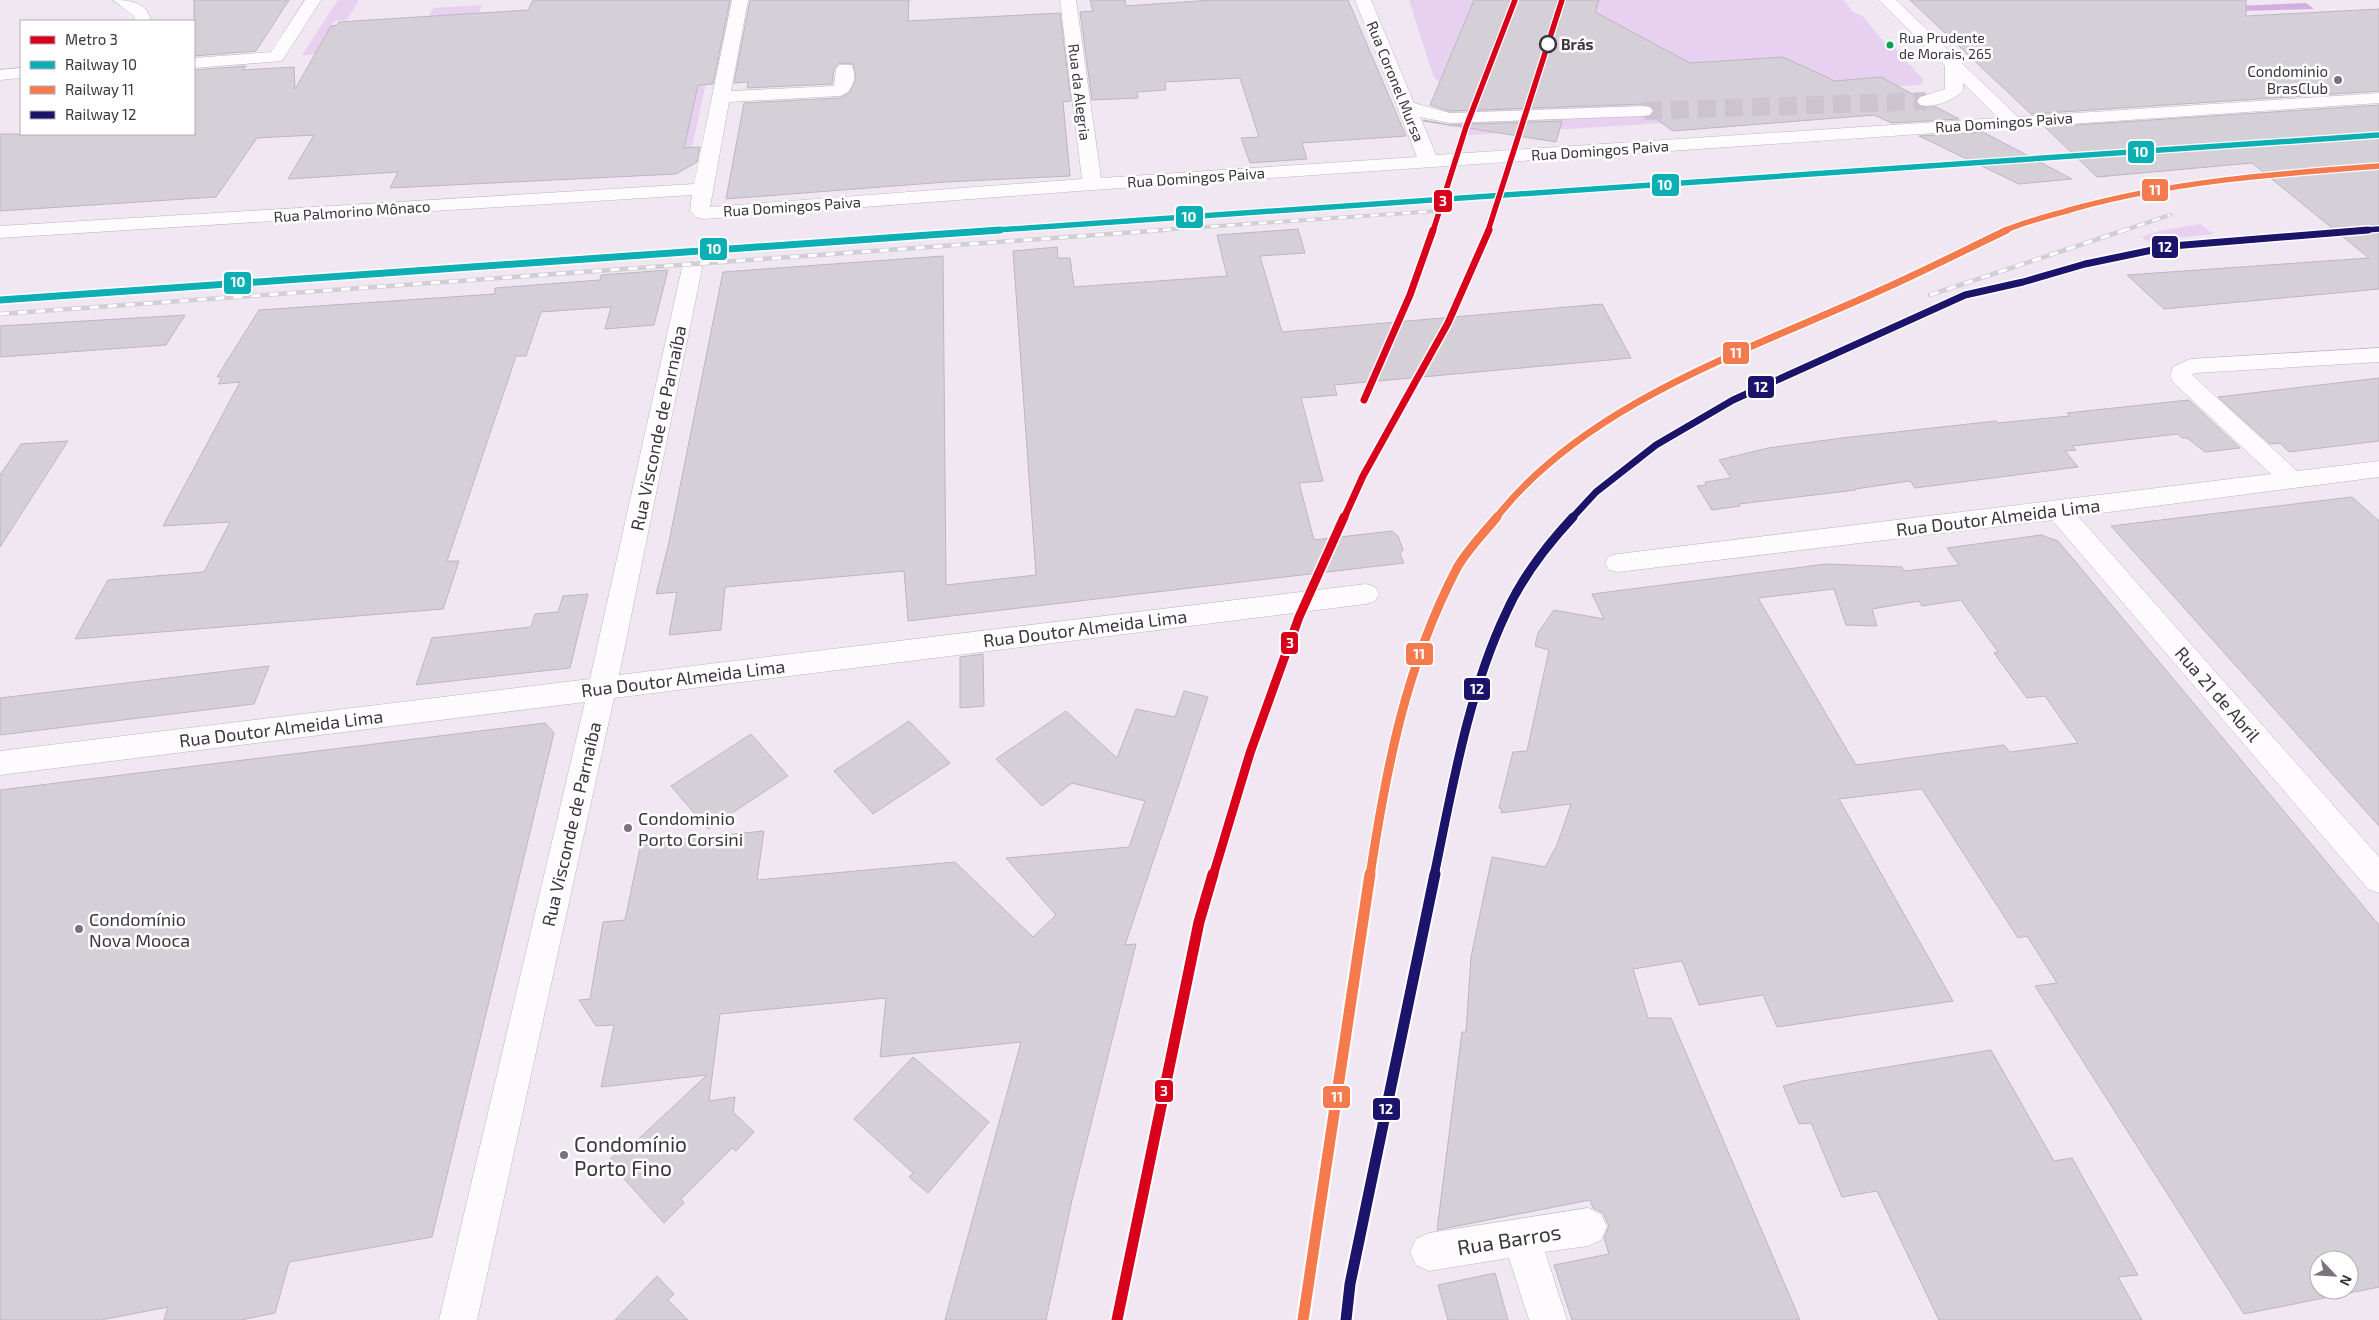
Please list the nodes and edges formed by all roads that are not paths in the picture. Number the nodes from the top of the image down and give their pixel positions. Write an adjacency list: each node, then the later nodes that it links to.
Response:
1 (121, 0): 7 (street)
2 (313, 0): 8 (street)
3 (740, 0): 13 (street)
4 (1068, 0): 20 (street, Rua da Alegria)
5 (1363, 0): 16 (street, Rua Coronel Mursa)
6 (1887, 0): 9 (street)
7 (144, 20)
8 (195, 62)
9 (1954, 66): 15 (street); 18 (street)
10 (845, 69): 13 (street)
11 (20, 73): 12 (street)
12 (0, 74)
13 (721, 97): 21 (street)
14 (2379, 98): 18 (street, Rua Domingos Paiva)
15 (1926, 101)
16 (1408, 107): 17 (street); 19 (street, Rua Coronel Mursa)
17 (1644, 111)
18 (2012, 122): 19 (street, Rua Domingos Paiva)
19 (1429, 162): 20 (street, Rua Domingos Paiva)
20 (1092, 184): 21 (street, Rua Domingos Paiva)
21 (703, 189): 22 (street, Rua Palmorino Mônaco)
22 (0, 232)
23 (692, 268): 30 (street, Rua Visconde de Parnaíba)
24 (2379, 355): 26 (street)
25 (2379, 469): 26 (street, Rua Doutor Almeida Lima)
26 (2292, 480): 27 (street, Rua Doutor Almeida Lima)
27 (2058, 510): 28 (street, Rua Doutor Almeida Lima); 32 (street, Rua 21 de Abril)
28 (1618, 563)
29 (1366, 594): 30 (street, Rua Doutor Almeida Lima)
30 (602, 688): 31 (street, Rua Doutor Almeida Lima); 36 (street, Rua Visconde de Parnaíba)
31 (0, 763)
32 (2379, 879)
33 (1588, 1227): 34 (street, Rua Barros)
34 (1522, 1238): 35 (street, Rua Barros); 37 (street)
35 (1429, 1252)
36 (458, 1320)
37 (1548, 1320)

